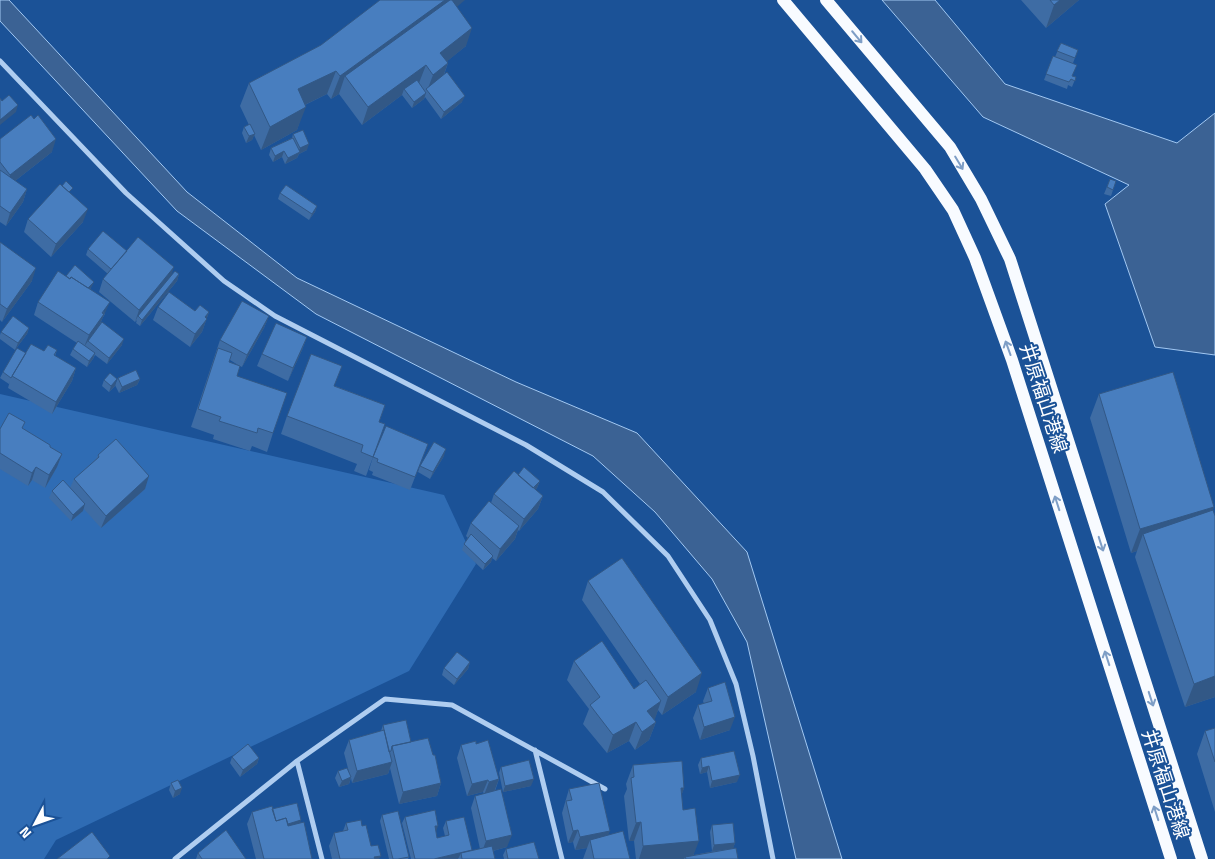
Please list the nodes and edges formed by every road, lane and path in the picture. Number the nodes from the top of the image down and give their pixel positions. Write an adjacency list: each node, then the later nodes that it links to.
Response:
1 (783, 0): 11 (main road, 井原福山港線, one-way to 1)
2 (826, 0): 12 (main road, 井原福山港線, one-way to 12)
3 (0, 61): 10 (street)
4 (535, 750): 5 (street); 6 (street); 9 (street)
5 (297, 761): 7 (street); 8 (street)
6 (605, 789)
7 (175, 859)
8 (322, 859)
9 (562, 859)
10 (773, 859)
11 (1170, 859)
12 (1202, 859)

